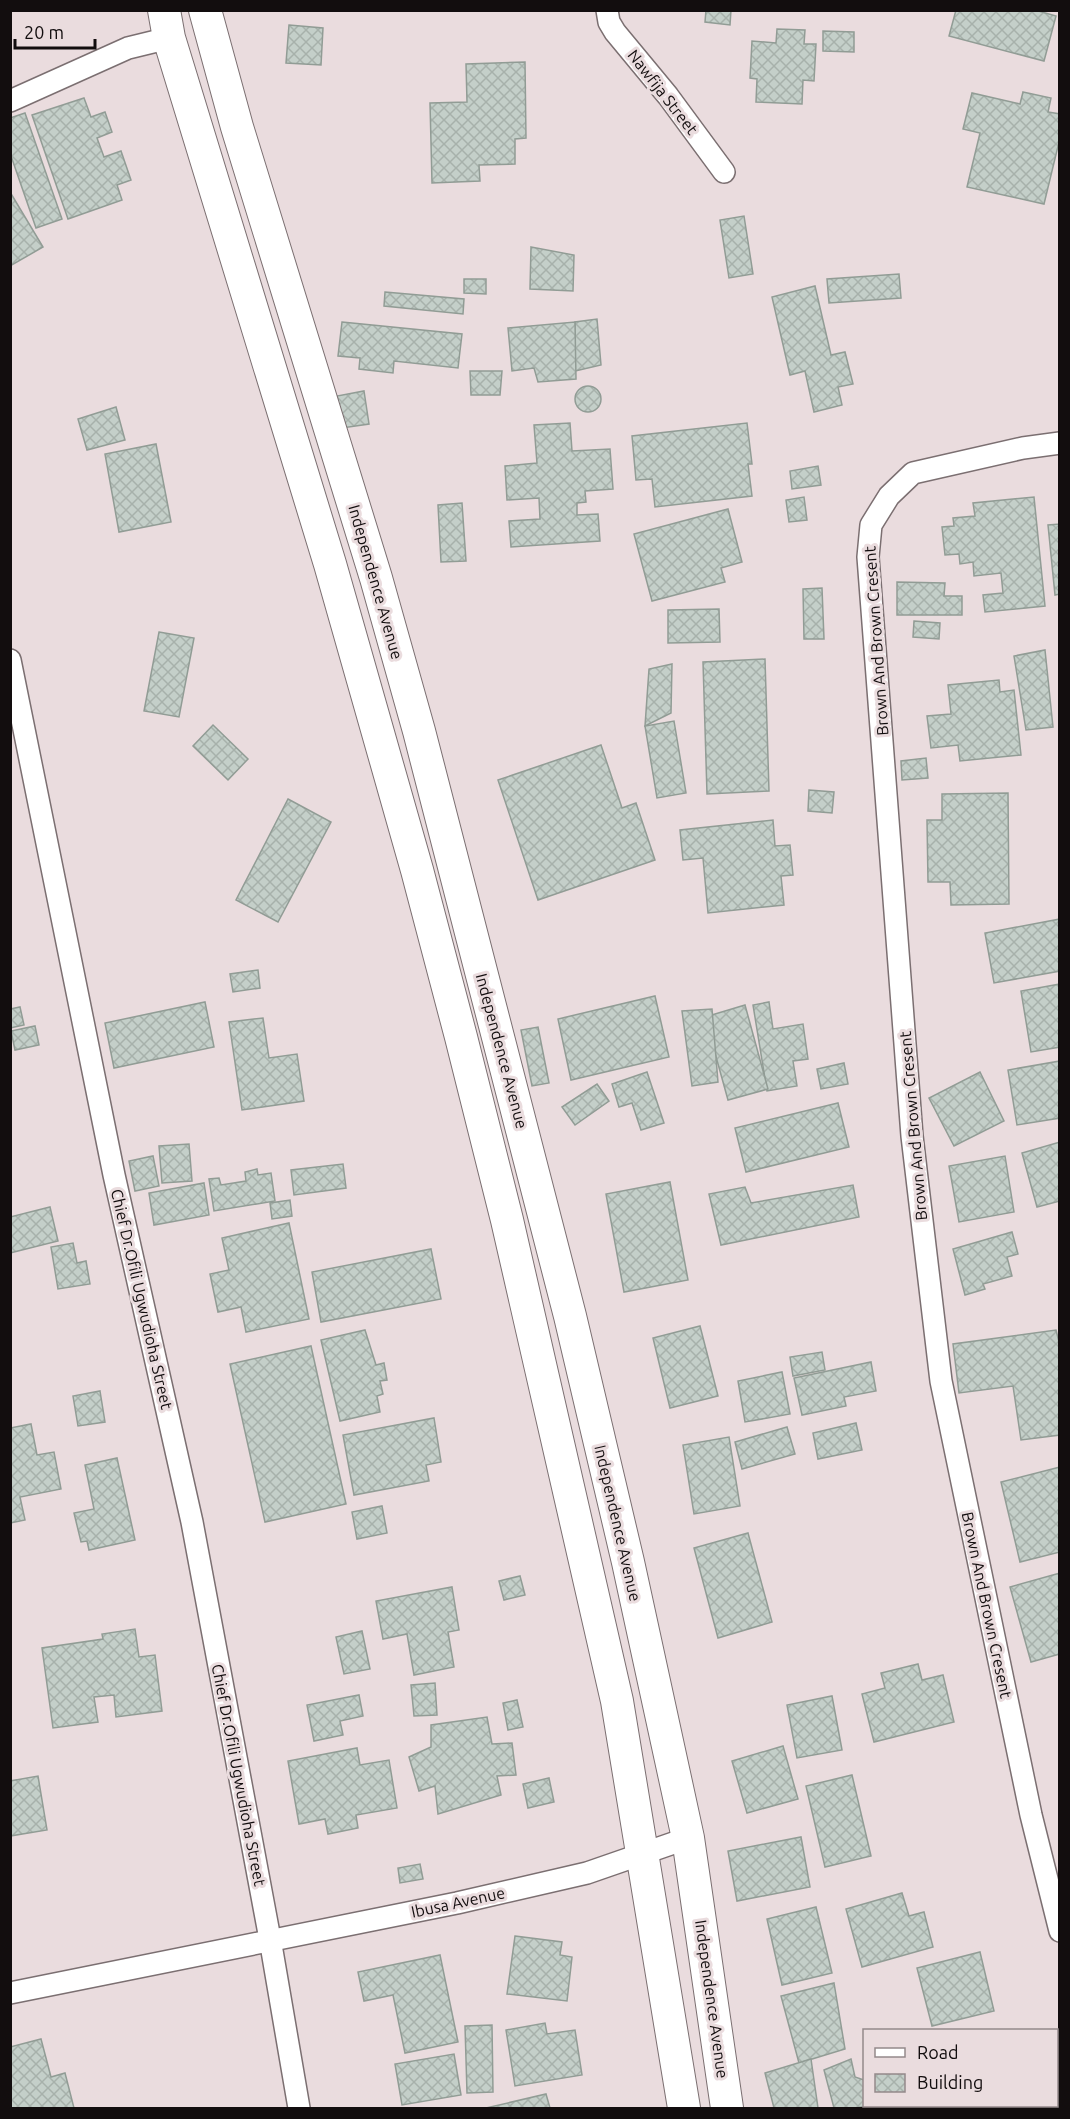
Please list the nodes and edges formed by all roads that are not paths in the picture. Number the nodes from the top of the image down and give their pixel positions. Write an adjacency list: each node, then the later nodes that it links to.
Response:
1 (205, 10): 8 (main road, Independence Avenue)
2 (607, 10): 5 (street, Nawfija Street)
3 (166, 24): 4 (street); 9 (main road)
4 (10, 101)
5 (724, 172)
6 (1059, 443): 10 (street, Brown And Brown Cresent)
7 (10, 660): 11 (street, Chief Dr.Ofili Ugwudioha Street)
8 (688, 1838): 9 (street, Ibusa Avenue); 15 (main road, Independence Avenue)
9 (643, 1853): 11 (street, Ibusa Avenue); 14 (main road)
10 (1059, 1931)
11 (270, 1939): 12 (street, Ibusa Avenue); 13 (street)
12 (10, 1994)
13 (299, 2109)
14 (684, 2109)
15 (727, 2109)

